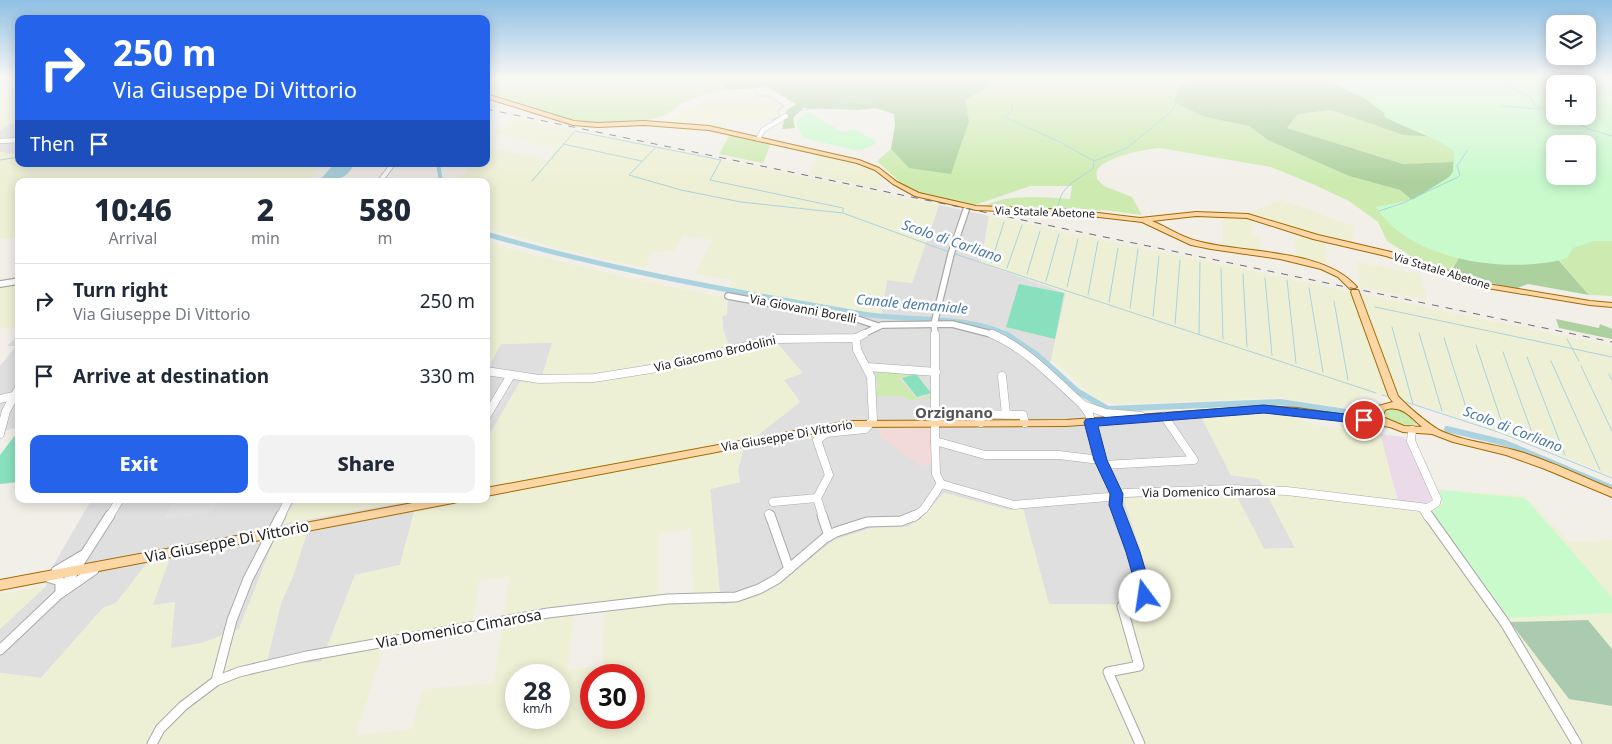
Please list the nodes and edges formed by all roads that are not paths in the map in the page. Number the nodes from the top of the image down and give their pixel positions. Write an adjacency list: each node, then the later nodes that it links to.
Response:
1 (536, 112): 3 (main road, Via Statale Abetone)
2 (786, 116): 3 (street)
3 (758, 139): 9 (main road, Via Statale Abetone)
4 (15, 140): 5 (street)
5 (0, 142)
6 (391, 167): 7 (street)
7 (382, 178)
8 (966, 210): 14 (street)
9 (1157, 223): 13 (main road, Via Statale Abetone); 25 (main road, Via Statale Abetone)
10 (15, 282): 11 (street)
11 (0, 284)
12 (728, 296): 15 (street, Via Giovanni Borelli)
13 (1612, 304)
14 (936, 320): 15 (street, Via Giacomo Brodolini); 19 (street); 26 (street, Via Giacomo Brodolini)
15 (878, 326): 16 (street, Via Giacomo Brodolini)
16 (856, 338): 17 (street); 20 (street, Via Giacomo Brodolini)
17 (867, 367): 19 (street); 36 (street)
18 (490, 371): 20 (street, Via Giacomo Brodolini)
19 (936, 372): 37 (street)
20 (511, 375): 27 (street)
21 (1002, 376): 30 (street)
22 (15, 394): 24 (street)
23 (15, 396): 42 (street)
24 (0, 399)
25 (1392, 401): 29 (main road); 41 (main road)
26 (1082, 404): 28 (street); 34 (street, Via Giacomo Brodolini)
27 (490, 410)
28 (1097, 411): 32 (street); 35 (street)
29 (1380, 413): 33 (main road); 40 (main road)
30 (1006, 414): 38 (street); 39 (street)
31 (1164, 416): 32 (main road, Via Giuseppe Di Vittorio); 33 (main road, Via Giuseppe Di Vittorio); 45 (street)
32 (1153, 417): 35 (main road, Via Giuseppe Di Vittorio)
33 (1364, 420): 40 (main road, Via Giuseppe Di Vittorio)
34 (1090, 422): 35 (main road, Via Giuseppe Di Vittorio); 39 (main road, Via Giuseppe Di Vittorio); 45 (street, Via Giacomo Brodolini)
35 (1101, 422)
36 (873, 423): 37 (main road, Via Giuseppe Di Vittorio); 47 (main road, Via Giuseppe Di Vittorio); 50 (street)
37 (934, 423): 38 (main road, Via Giuseppe Di Vittorio); 43 (street)
38 (981, 423): 39 (main road, Via Giuseppe Di Vittorio)
39 (1025, 423)
40 (1394, 426): 41 (main road, Via Giuseppe Di Vittorio); 44 (street)
41 (1416, 427): 44 (street); 48 (main road, Via Giuseppe Di Vittorio)
42 (0, 434)
43 (935, 441): 45 (street); 46 (street)
44 (1411, 441): 55 (street)
45 (1102, 463): 49 (street, Via Giacomo Brodolini)
46 (941, 484): 49 (street, Via Domenico Cimarosa); 58 (street, Via Domenico Cimarosa)
47 (490, 491)
48 (1612, 493)
49 (1117, 494): 55 (street, Via Domenico Cimarosa); 69 (street, Via Giacomo Brodolini)
50 (817, 498): 51 (street); 58 (street)
51 (773, 502)
52 (118, 503): 59 (street)
53 (287, 503): 57 (street)
54 (432, 503): 57 (main road, Via Giuseppe Di Vittorio)
55 (1423, 508): 70 (street)
56 (769, 514): 61 (street)
57 (270, 534): 60 (main road, Via Giuseppe Di Vittorio); 67 (street)
58 (829, 536): 61 (street, Via Domenico Cimarosa)
59 (88, 551): 60 (street); 62 (street); 63 (street)
60 (101, 566): 62 (main road, Via Giuseppe Di Vittorio); 65 (street)
61 (790, 569): 67 (street, Via Domenico Cimarosa)
62 (76, 571): 63 (main road, Via Giuseppe Di Vittorio); 65 (street)
63 (44, 576): 64 (main road, Via Giuseppe Di Vittorio); 65 (street)
64 (0, 585)
65 (58, 595): 66 (street)
66 (0, 650)
67 (216, 681): 68 (street, Via Domenico Cimarosa)
68 (152, 744)
69 (1140, 744)
70 (1577, 744)

